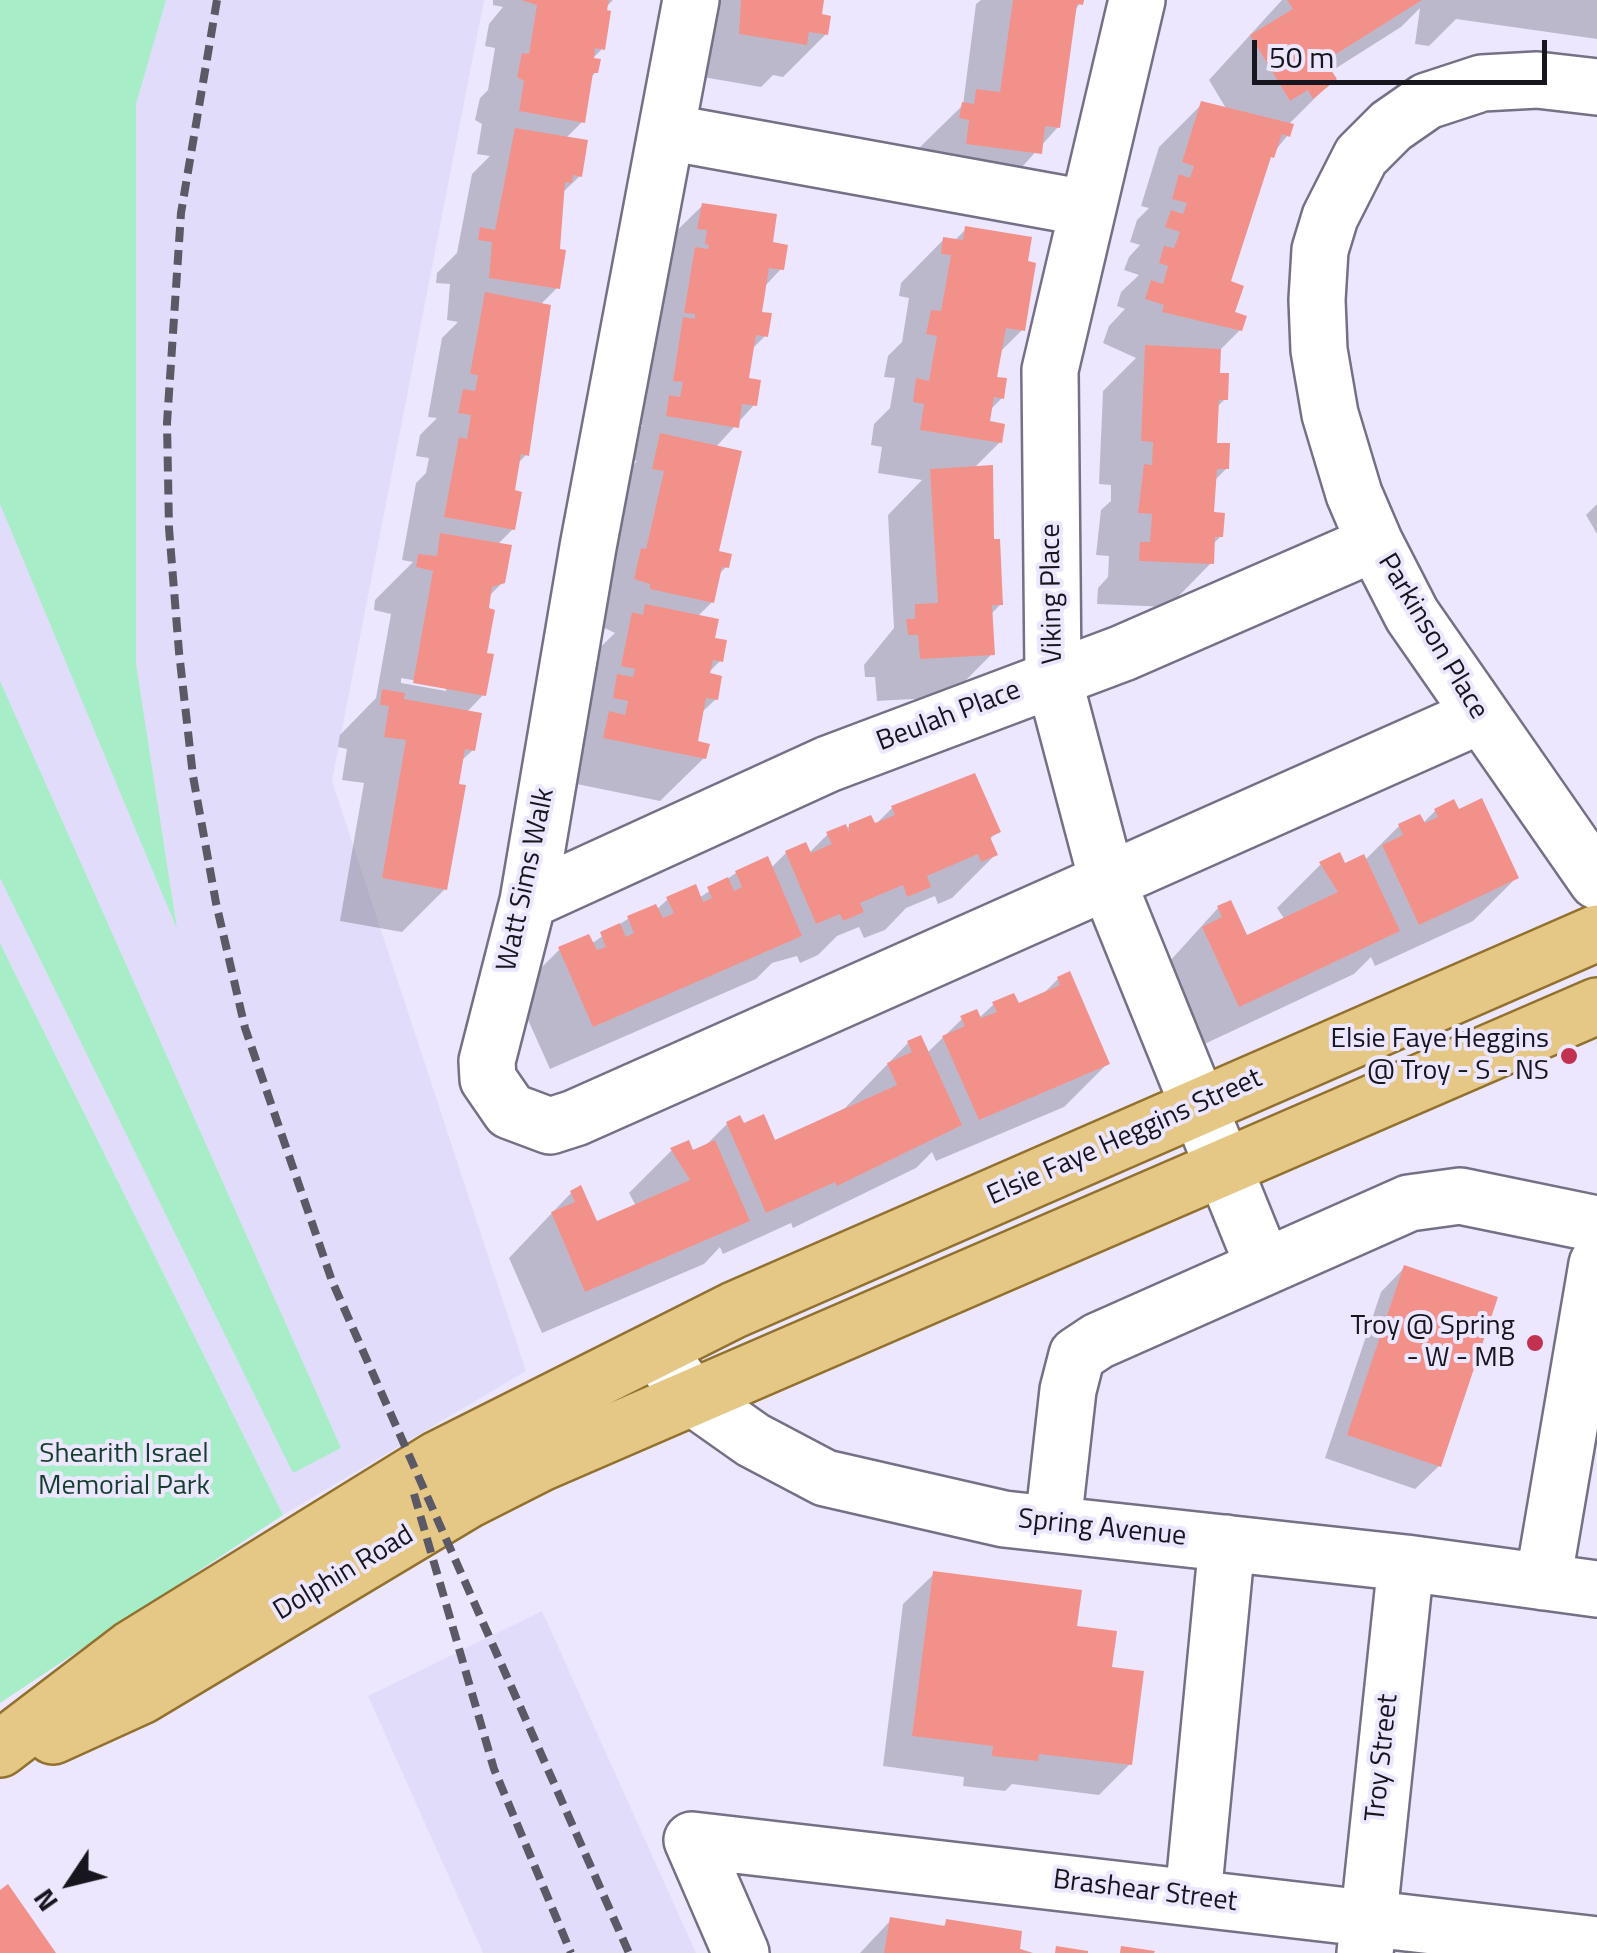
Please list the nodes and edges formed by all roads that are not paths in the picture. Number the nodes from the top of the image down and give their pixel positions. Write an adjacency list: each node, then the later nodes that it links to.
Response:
1 (691, 0): 4 (street, Watt Sims Walk)
2 (1142, 3): 5 (street, Viking Place)
3 (1597, 88): 6 (street, Parkinson Place)
4 (668, 132): 5 (street); 11 (street, Watt Sims Walk)
5 (1086, 208): 7 (street, Viking Place)
6 (1375, 543): 7 (street, Beulah Place); 8 (street, Parkinson Place)
7 (1053, 676): 9 (street, Viking Place); 11 (street, Beulah Place)
8 (1479, 716): 9 (street, Watt Sims Walk); 10 (street, Parkinson Place)
9 (1107, 880): 11 (street, Watt Sims Walk); 14 (street, Viking Place)
10 (1597, 881)
11 (528, 901)
12 (1597, 933): 14 (main road, Elsie Faye Heggins Street)
13 (1597, 1006): 15 (main road)
14 (1198, 1105): 15 (street, Viking Place); 19 (main road, Elsie Faye Heggins Street)
15 (1223, 1170): 18 (street, Viking Place); 21 (main road)
16 (1597, 1224): 18 (street)
17 (1597, 1264): 20 (street)
18 (1264, 1267): 22 (street)
19 (656, 1350): 21 (street, Spring Avenue); 27 (main road, Dolphin Road)
20 (1588, 1374): 25 (street)
21 (692, 1397): 22 (street, Spring Avenue); 28 (main road, Dolphin Road)
22 (1053, 1524): 23 (street, Spring Avenue)
23 (1227, 1543): 24 (street, Spring Avenue); 29 (street)
24 (1406, 1563): 25 (street, Spring Avenue); 30 (street, Troy Street)
25 (1543, 1582): 26 (street, Spring Avenue)
26 (1597, 1589)
27 (0, 1749)
28 (0, 1760)
29 (1193, 1897): 30 (street, Brashear Street); 32 (street, Brashear Street)
30 (1366, 1936): 31 (street, Brashear Street)
31 (1597, 1945)
32 (741, 1953)

